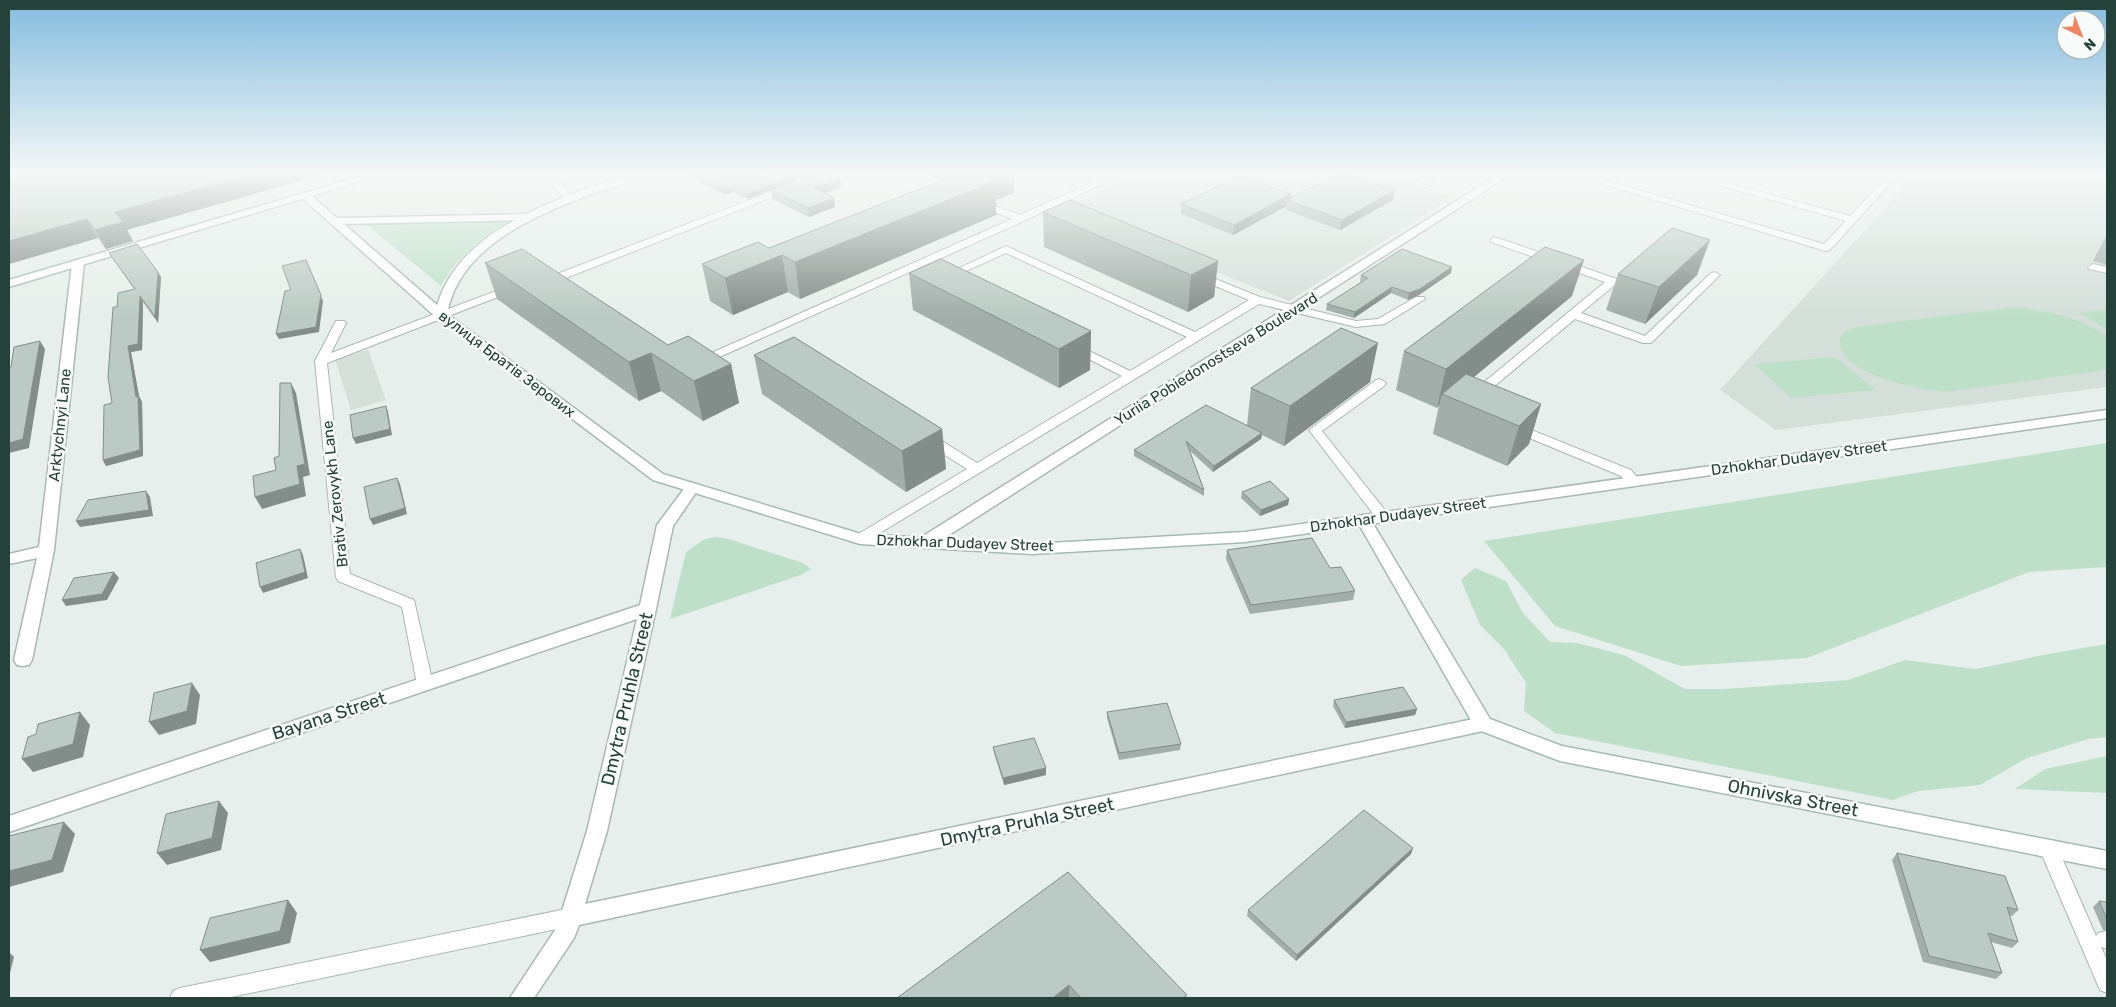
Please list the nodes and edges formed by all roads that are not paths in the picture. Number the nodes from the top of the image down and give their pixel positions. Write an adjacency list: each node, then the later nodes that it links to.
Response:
1 (218, 222): 10 (street)
2 (335, 222): 23 (street, вулиця Братів Зерових)
3 (522, 222): 23 (street)
4 (703, 222): 18 (lane)
5 (1015, 222): 27 (lane)
6 (1431, 222): 21 (street, Yuriia Pobiedonostseva Boulevard)
7 (1737, 222): 8 (lane)
8 (1850, 222)
9 (1495, 240): 22 (lane)
10 (78, 263): 15 (street); 42 (street, Arktychnyi Lane)
11 (2093, 267): 13 (lane)
12 (1185, 270): 20 (lane)
13 (2107, 270)
14 (1715, 275): 22 (lane)
15 (9, 284)
16 (947, 284): 25 (lane)
17 (515, 287): 23 (lane)
18 (570, 289)
19 (1420, 299): 21 (lane)
20 (1257, 300): 21 (lane); 25 (lane)
21 (1296, 308): 41 (street, Yuriia Pobiedonostseva Boulevard)
22 (1572, 314): 31 (lane)
23 (440, 316): 28 (lane); 37 (street, вулиця Братів Зерових)
24 (340, 323): 28 (lane)
25 (1196, 337): 29 (lane)
26 (1061, 341): 29 (lane)
27 (686, 358)
28 (321, 361): 46 (lane, Brativ Zerovykh Lane)
29 (1131, 376): 35 (lane)
30 (1380, 382): 38 (lane)
31 (1463, 406)
32 (2107, 414): 36 (street, Dzhokhar Dudayev Street)
33 (1499, 421): 36 (lane)
34 (920, 433): 35 (lane)
35 (977, 469): 40 (lane)
36 (1634, 482): 38 (street, Dzhokhar Dudayev Street)
37 (692, 488): 40 (street, Dzhokhar Dudayev Street); 44 (street, Dmytra Pruhla Street)
38 (1383, 518): 39 (street, Dzhokhar Dudayev Street)
39 (1364, 520): 41 (street, Dzhokhar Dudayev Street); 47 (street)
40 (860, 539): 41 (street, Dzhokhar Dudayev Street)
41 (926, 542)
42 (46, 550): 43 (street); 45 (street, Arktychnyi Lane)
43 (9, 559)
44 (648, 609): 46 (street, Bayana Street); 51 (street, Dmytra Pruhla Street)
45 (24, 660)
46 (425, 684): 48 (street, Bayana Street)
47 (1483, 724): 49 (street, Ohnivska Street); 51 (street, Dmytra Pruhla Street)
48 (9, 824)
49 (2048, 848): 50 (street, Ohnivska Street); 52 (lane)
50 (2107, 860)
51 (571, 917): 53 (lane); 54 (street, Dmytra Pruhla Street)
52 (2107, 983)
53 (180, 998)
54 (521, 998)

